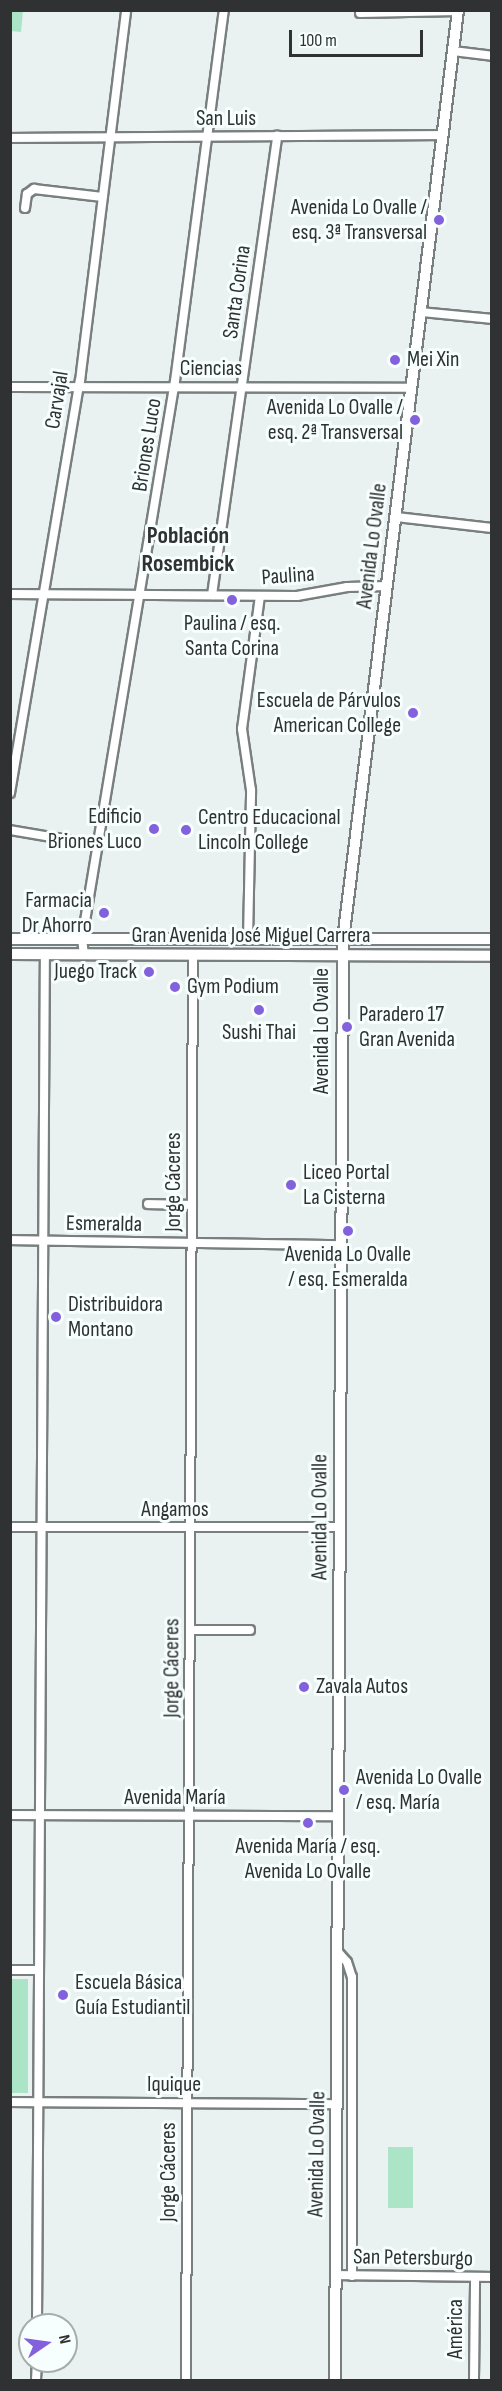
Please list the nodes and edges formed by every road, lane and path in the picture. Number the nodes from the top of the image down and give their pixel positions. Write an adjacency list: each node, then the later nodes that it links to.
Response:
1 (126, 10): 11 (street, Carvajal)
2 (224, 10): 9 (street, Briones Luco)
3 (458, 11): 4 (street); 5 (main road, Avenida Lo Ovalle)
4 (360, 13)
5 (453, 51): 6 (street); 7 (main road, Avenida Lo Ovalle)
6 (492, 56)
7 (443, 135): 8 (street, San Luis); 14 (main road, Avenida Lo Ovalle)
8 (277, 136): 9 (street, San Luis); 16 (street, Santa Corina)
9 (209, 137): 11 (street, San Luis); 19 (street, Briones Luco)
10 (10, 138): 11 (street, San Luis)
11 (111, 138): 12 (street, Carvajal)
12 (103, 197): 13 (street); 18 (street, Carvajal)
13 (25, 208)
14 (421, 312): 15 (street); 20 (main road, Avenida Lo Ovalle)
15 (492, 320)
16 (242, 386): 19 (street, Ciencias); 20 (street, Ciencias); 27 (street, Santa Corina)
17 (10, 387): 18 (street, Ciencias)
18 (78, 387): 19 (street, Ciencias); 25 (street, Carvajal)
19 (174, 387): 26 (street, Briones Luco)
20 (411, 388): 21 (main road, Avenida Lo Ovalle)
21 (396, 517): 22 (street); 23 (main road, Avenida Lo Ovalle)
22 (492, 528)
23 (387, 586): 28 (street, Paulina); 37 (main road, Avenida Lo Ovalle)
24 (10, 594): 25 (street, Paulina)
25 (44, 594): 26 (street, Paulina); 29 (street, Carvajal)
26 (140, 595): 27 (street, Paulina); 31 (street, Briones Luco)
27 (212, 595): 28 (street, Paulina)
28 (260, 597): 35 (street)
29 (10, 793)
30 (10, 830): 31 (street)
31 (98, 845): 33 (street, Briones Luco)
32 (10, 939): 33 (main road, Gran Avenida José Miguel Carrera)
33 (82, 939): 34 (main road, Gran Avenida José Miguel Carrera); 40 (street, Briones Luco)
34 (209, 939): 35 (main road, Gran Avenida José Miguel Carrera); 41 (main road)
35 (248, 939): 37 (main road, Gran Avenida José Miguel Carrera)
36 (492, 939): 37 (main road, Gran Avenida José Miguel Carrera)
37 (343, 940): 43 (main road, Avenida Lo Ovalle)
38 (10, 954): 39 (main road, Gran Avenida José Miguel Carrera)
39 (45, 954): 40 (main road, Gran Avenida José Miguel Carrera); 47 (street)
40 (84, 955): 41 (main road, Gran Avenida José Miguel Carrera)
41 (193, 955): 43 (main road, Gran Avenida José Miguel Carrera); 45 (street, Jorge Cáceres)
42 (492, 956): 43 (main road, Gran Avenida José Miguel Carrera)
43 (343, 957): 49 (main road, Avenida Lo Ovalle)
44 (148, 1204): 45 (street)
45 (192, 1205): 48 (street, Jorge Cáceres)
46 (10, 1240): 47 (street, Esmeralda)
47 (44, 1241): 48 (street, Esmeralda); 51 (street)
48 (192, 1243): 49 (street, Esmeralda); 53 (street, Jorge Cáceres)
49 (340, 1245): 52 (main road, Avenida Lo Ovalle)
50 (10, 1527): 51 (street, Angamos)
51 (42, 1527): 53 (street, Angamos); 57 (street)
52 (340, 1527): 53 (street, Angamos); 59 (main road, Avenida Lo Ovalle)
53 (191, 1528): 54 (street, Jorge Cáceres)
54 (190, 1630): 55 (street); 58 (street, Jorge Cáceres)
55 (250, 1630)
56 (10, 1815): 57 (street, Avenida María)
57 (40, 1815): 58 (street, Avenida María); 62 (street)
58 (189, 1816): 59 (street, Avenida María); 65 (street, Jorge Cáceres)
59 (338, 1816): 60 (main road, Avenida Lo Ovalle)
60 (338, 1952): 66 (main road, Avenida Lo Ovalle); 68 (street, Avenida Lo Ovalle)
61 (10, 1970): 62 (street)
62 (39, 1970): 64 (street)
63 (10, 2102): 64 (street, Iquique)
64 (38, 2103): 65 (street, Iquique); 71 (street)
65 (187, 2103): 66 (street, Iquique); 73 (street, Jorge Cáceres)
66 (337, 2104): 67 (main road, Avenida Lo Ovalle)
67 (335, 2275): 68 (street, San Petersburgo); 72 (main road, Avenida Lo Ovalle)
68 (352, 2276): 69 (street, San Petersburgo)
69 (475, 2277): 70 (street, San Petersburgo); 76 (street, América)
70 (492, 2277)
71 (37, 2313)
72 (336, 2357): 74 (main road, Avenida Lo Ovalle); 75 (main road, Avenida Lo Ovalle)
73 (186, 2380)
74 (335, 2380)
75 (340, 2380)
76 (474, 2380)

